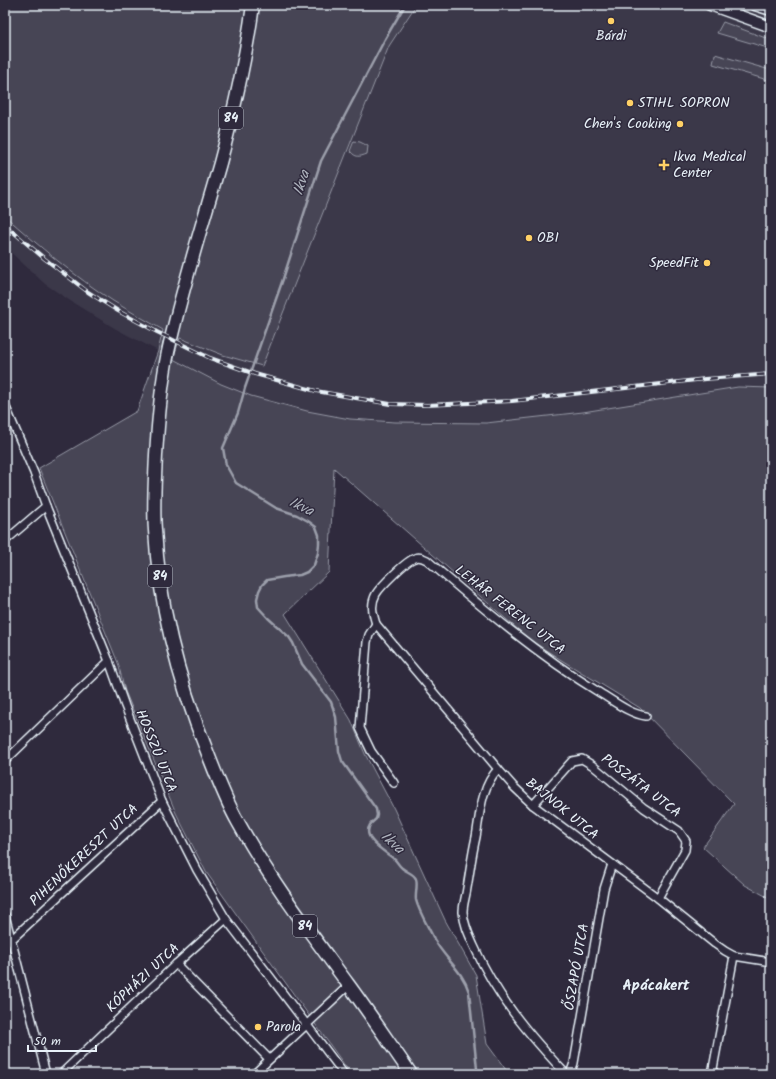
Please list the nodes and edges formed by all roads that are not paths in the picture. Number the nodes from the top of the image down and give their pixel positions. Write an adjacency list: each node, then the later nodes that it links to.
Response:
1 (253, 5): 26 (main road, 84)
2 (710, 5): 5 (main road)
3 (755, 5): 4 (main road)
4 (771, 10)
5 (771, 27)
6 (5, 405): 7 (street, HOSSZÚ UTCA)
7 (46, 506): 8 (street); 11 (street, HOSSZÚ UTCA)
8 (5, 541)
9 (384, 584): 10 (street, BAJNOK UTCA); 12 (street, LEHÁR FERENC UTCA)
10 (376, 624): 14 (street, BAJNOK UTCA); 15 (street)
11 (109, 661): 13 (street); 16 (street, HOSSZÚ UTCA)
12 (646, 716)
13 (5, 761)
14 (498, 769): 17 (street, BAJNOK UTCA); 34 (street)
15 (394, 783)
16 (162, 801): 21 (street, HOSSZÚ UTCA); 22 (street, PIHENŐKERESZT UTCA)
17 (533, 805): 18 (street, BAJNOK UTCA); 19 (street, POSZÁTA UTCA)
18 (612, 864): 19 (street, BAJNOK UTCA); 35 (street, ŐSZAPÓ UTCA)
19 (658, 898): 23 (street, BAJNOK UTCA)
20 (5, 915): 22 (street)
21 (226, 919): 25 (street, KÓPHÁZI UTCA); 27 (street, HOSSZÚ UTCA)
22 (8, 941): 29 (street)
23 (734, 956): 24 (street, BAJNOK UTCA); 36 (street)
24 (771, 962)
25 (176, 964): 28 (street); 30 (street, KÓPHÁZI UTCA)
26 (349, 985): 27 (street); 33 (main road, 84)
27 (308, 1025): 28 (street); 32 (street, HOSSZÚ UTCA)
28 (268, 1059): 31 (street)
29 (46, 1074)
30 (61, 1074)
31 (254, 1074)
32 (344, 1074)
33 (411, 1074)
34 (566, 1074)
35 (570, 1074)
36 (712, 1074)

